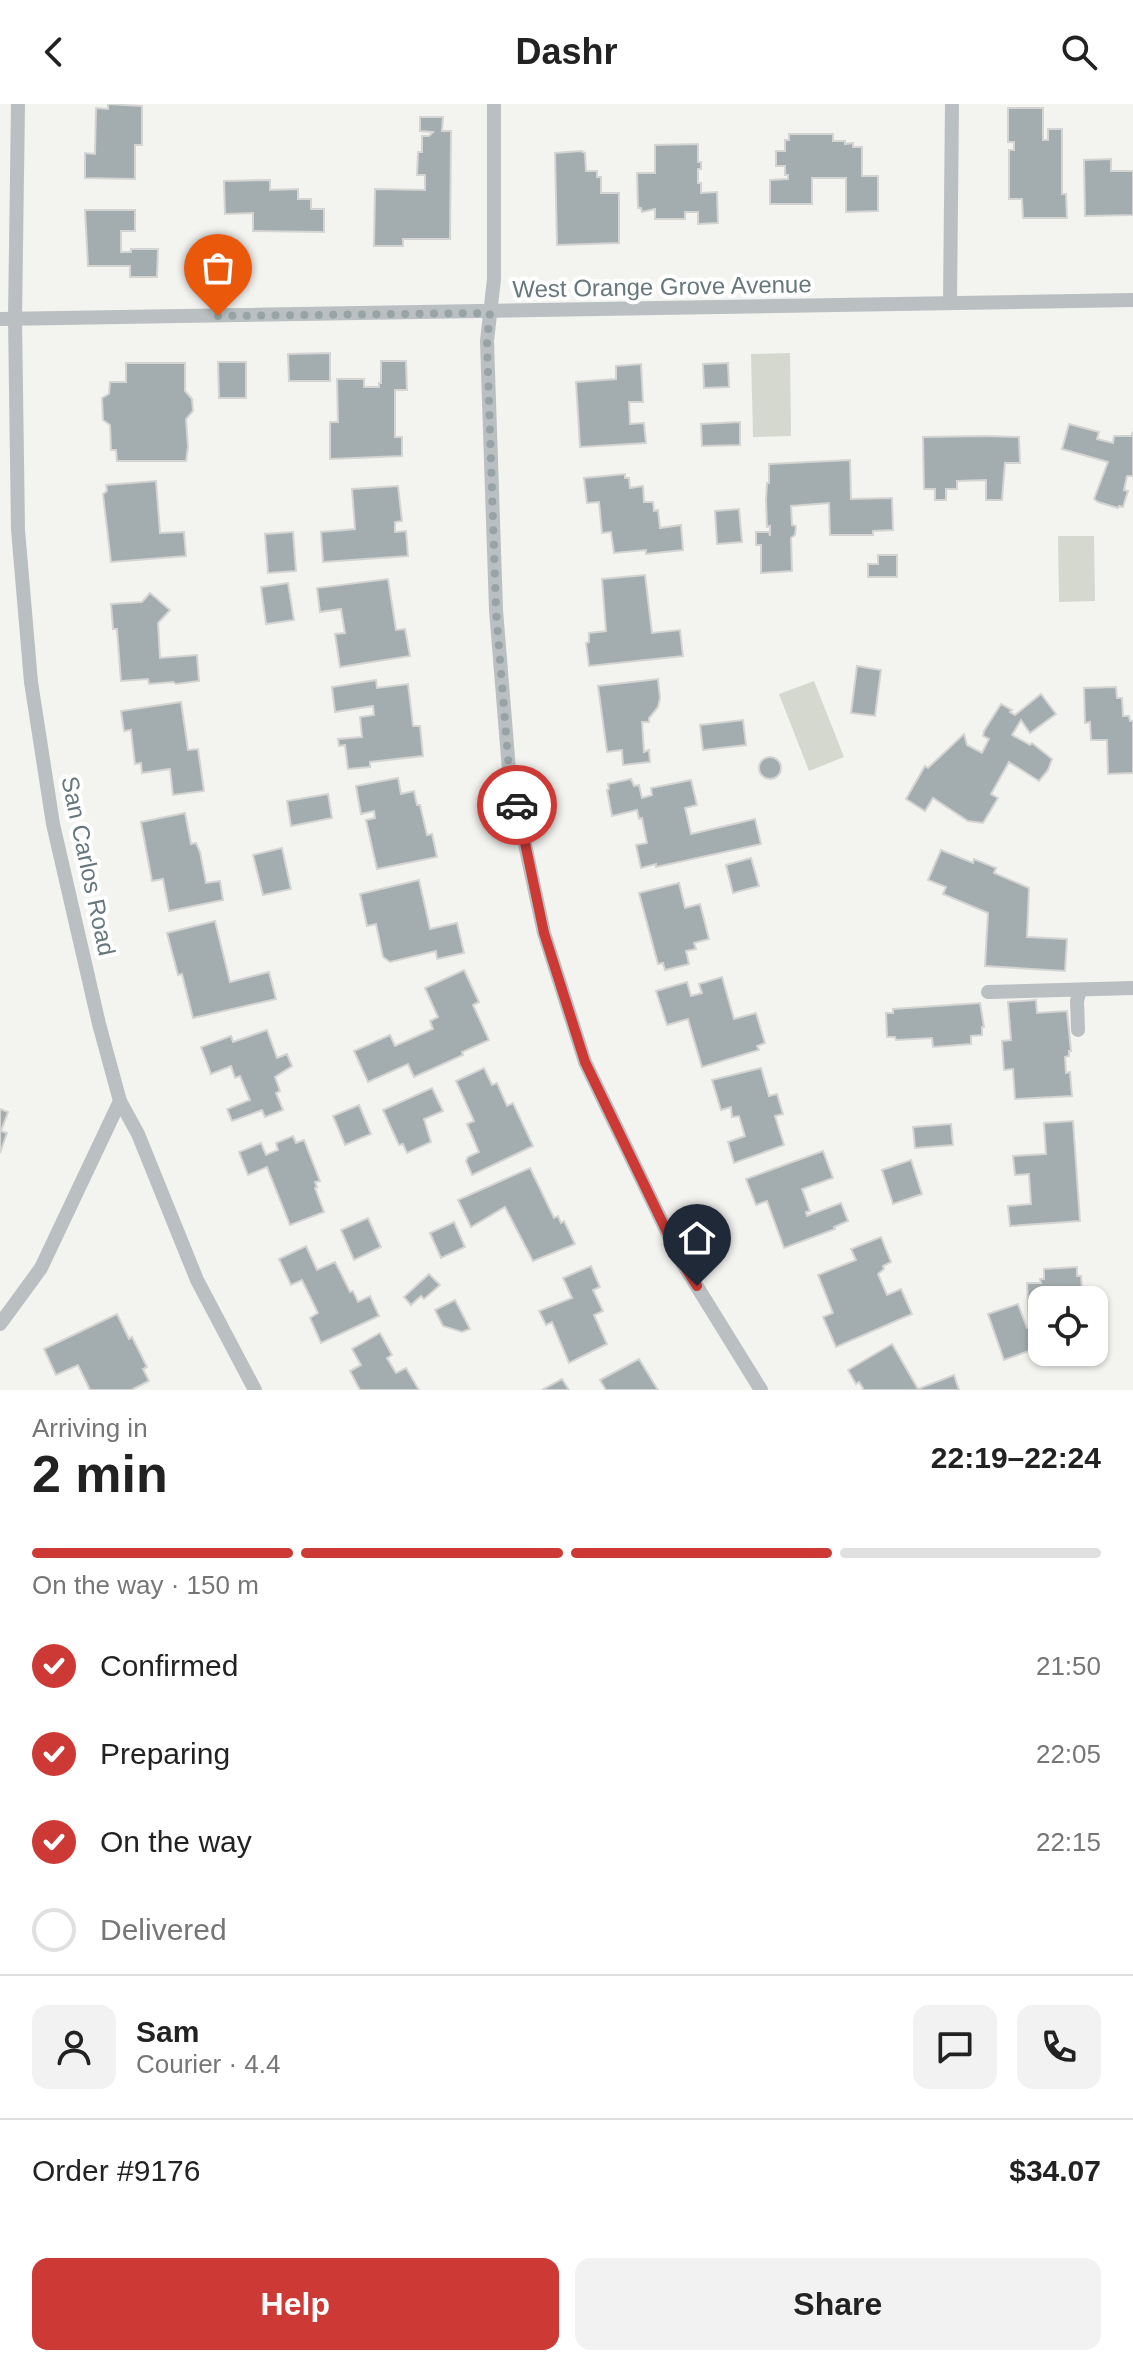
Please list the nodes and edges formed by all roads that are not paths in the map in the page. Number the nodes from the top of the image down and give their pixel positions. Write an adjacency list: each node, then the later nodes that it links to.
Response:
1 (18, 104): 7 (street, San Carlos Road)
2 (494, 104): 6 (street)
3 (952, 104): 5 (street)
4 (1133, 300): 5 (street, West Orange Grove Avenue)
5 (950, 303): 6 (street, West Orange Grove Avenue)
6 (490, 313): 7 (street, West Orange Grove Avenue); 15 (street)
7 (8, 319): 12 (street, San Carlos Road)
8 (1133, 988): 9 (street)
9 (1080, 990): 10 (street); 11 (street)
10 (988, 992)
11 (1078, 1030)
12 (120, 1101): 13 (street); 14 (street, San Carlos Road)
13 (0, 1324)
14 (255, 1390)
15 (761, 1390)

